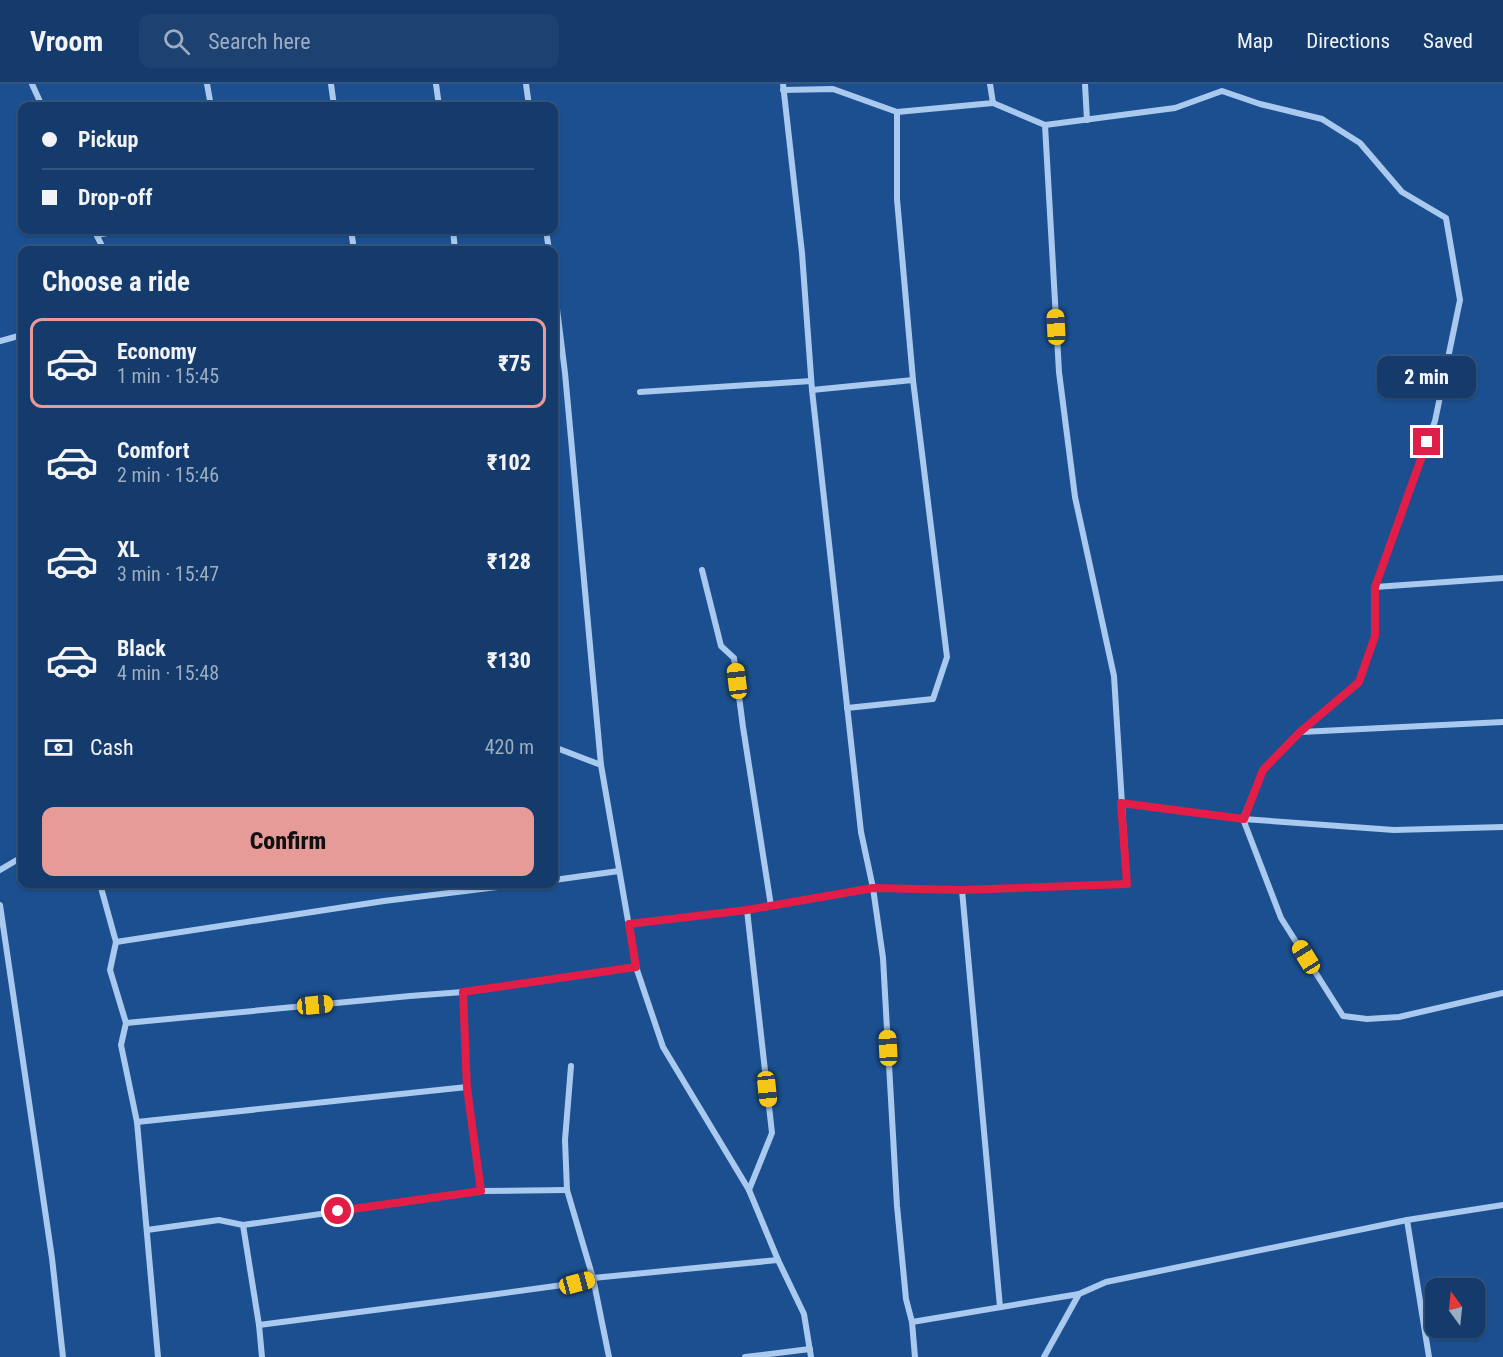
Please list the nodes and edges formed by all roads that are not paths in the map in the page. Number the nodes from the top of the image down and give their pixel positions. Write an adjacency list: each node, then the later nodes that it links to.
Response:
1 (32, 84): 9 (street)
2 (207, 84): 10 (street)
3 (331, 84): 11 (street)
4 (436, 84): 12 (street)
5 (526, 84): 13 (street)
6 (990, 84): 14 (street)
7 (1085, 84): 16 (street)
8 (783, 87): 15 (street); 22 (street)
9 (40, 102)
10 (210, 102)
11 (333, 102)
12 (438, 102)
13 (528, 102)
14 (993, 103): 15 (street); 17 (street)
15 (897, 112): 21 (street)
16 (1087, 120): 17 (street); 27 (street)
17 (1045, 125): 33 (street)
18 (558, 314): 32 (street)
19 (18, 336): 20 (street)
20 (0, 341)
21 (913, 380): 23 (street); 28 (street)
22 (811, 381): 23 (street); 24 (street)
23 (812, 390): 28 (street)
24 (640, 392)
25 (702, 570): 45 (street)
26 (1503, 578): 27 (street)
27 (1375, 587): 30 (street)
28 (847, 708): 42 (street)
29 (1503, 722): 30 (street)
30 (1300, 732): 34 (street)
31 (558, 749): 32 (street)
32 (601, 765): 38 (street)
33 (1121, 803): 34 (street); 43 (street)
34 (1244, 819): 35 (street); 51 (street)
35 (1503, 827)
36 (18, 859): 37 (street)
37 (0, 870)
38 (619, 871): 39 (street); 47 (street)
39 (558, 879)
40 (101, 888): 48 (street)
41 (490, 888): 48 (street)
42 (873, 888): 43 (street); 45 (street); 67 (street)
43 (962, 890): 66 (street)
44 (0, 905): 70 (street)
45 (771, 906): 46 (street)
46 (747, 910): 47 (street); 57 (street)
47 (629, 924): 49 (street)
48 (116, 942): 52 (street)
49 (636, 967): 50 (street); 57 (street)
50 (463, 992): 52 (street); 54 (street)
51 (1503, 993)
52 (126, 1023): 55 (street)
53 (571, 1066): 56 (street)
54 (467, 1088): 55 (street); 58 (street)
55 (136, 1122): 62 (street)
56 (567, 1190): 58 (street); 64 (street)
57 (749, 1190): 63 (street)
58 (481, 1191): 61 (street)
59 (1503, 1205): 60 (street)
60 (1407, 1220): 65 (street); 78 (street)
61 (243, 1225): 62 (street); 68 (street)
62 (147, 1230): 71 (street)
63 (778, 1260): 64 (street); 69 (street)
64 (593, 1278): 68 (street); 73 (street)
65 (1079, 1294): 66 (street); 77 (street)
66 (1000, 1307): 67 (street)
67 (912, 1322): 76 (street)
68 (259, 1325): 72 (street)
69 (810, 1349): 74 (street); 75 (street)
70 (63, 1357)
71 (158, 1357)
72 (262, 1357)
73 (609, 1357)
74 (745, 1357)
75 (811, 1357)
76 (915, 1357)
77 (1044, 1357)
78 (1429, 1357)

